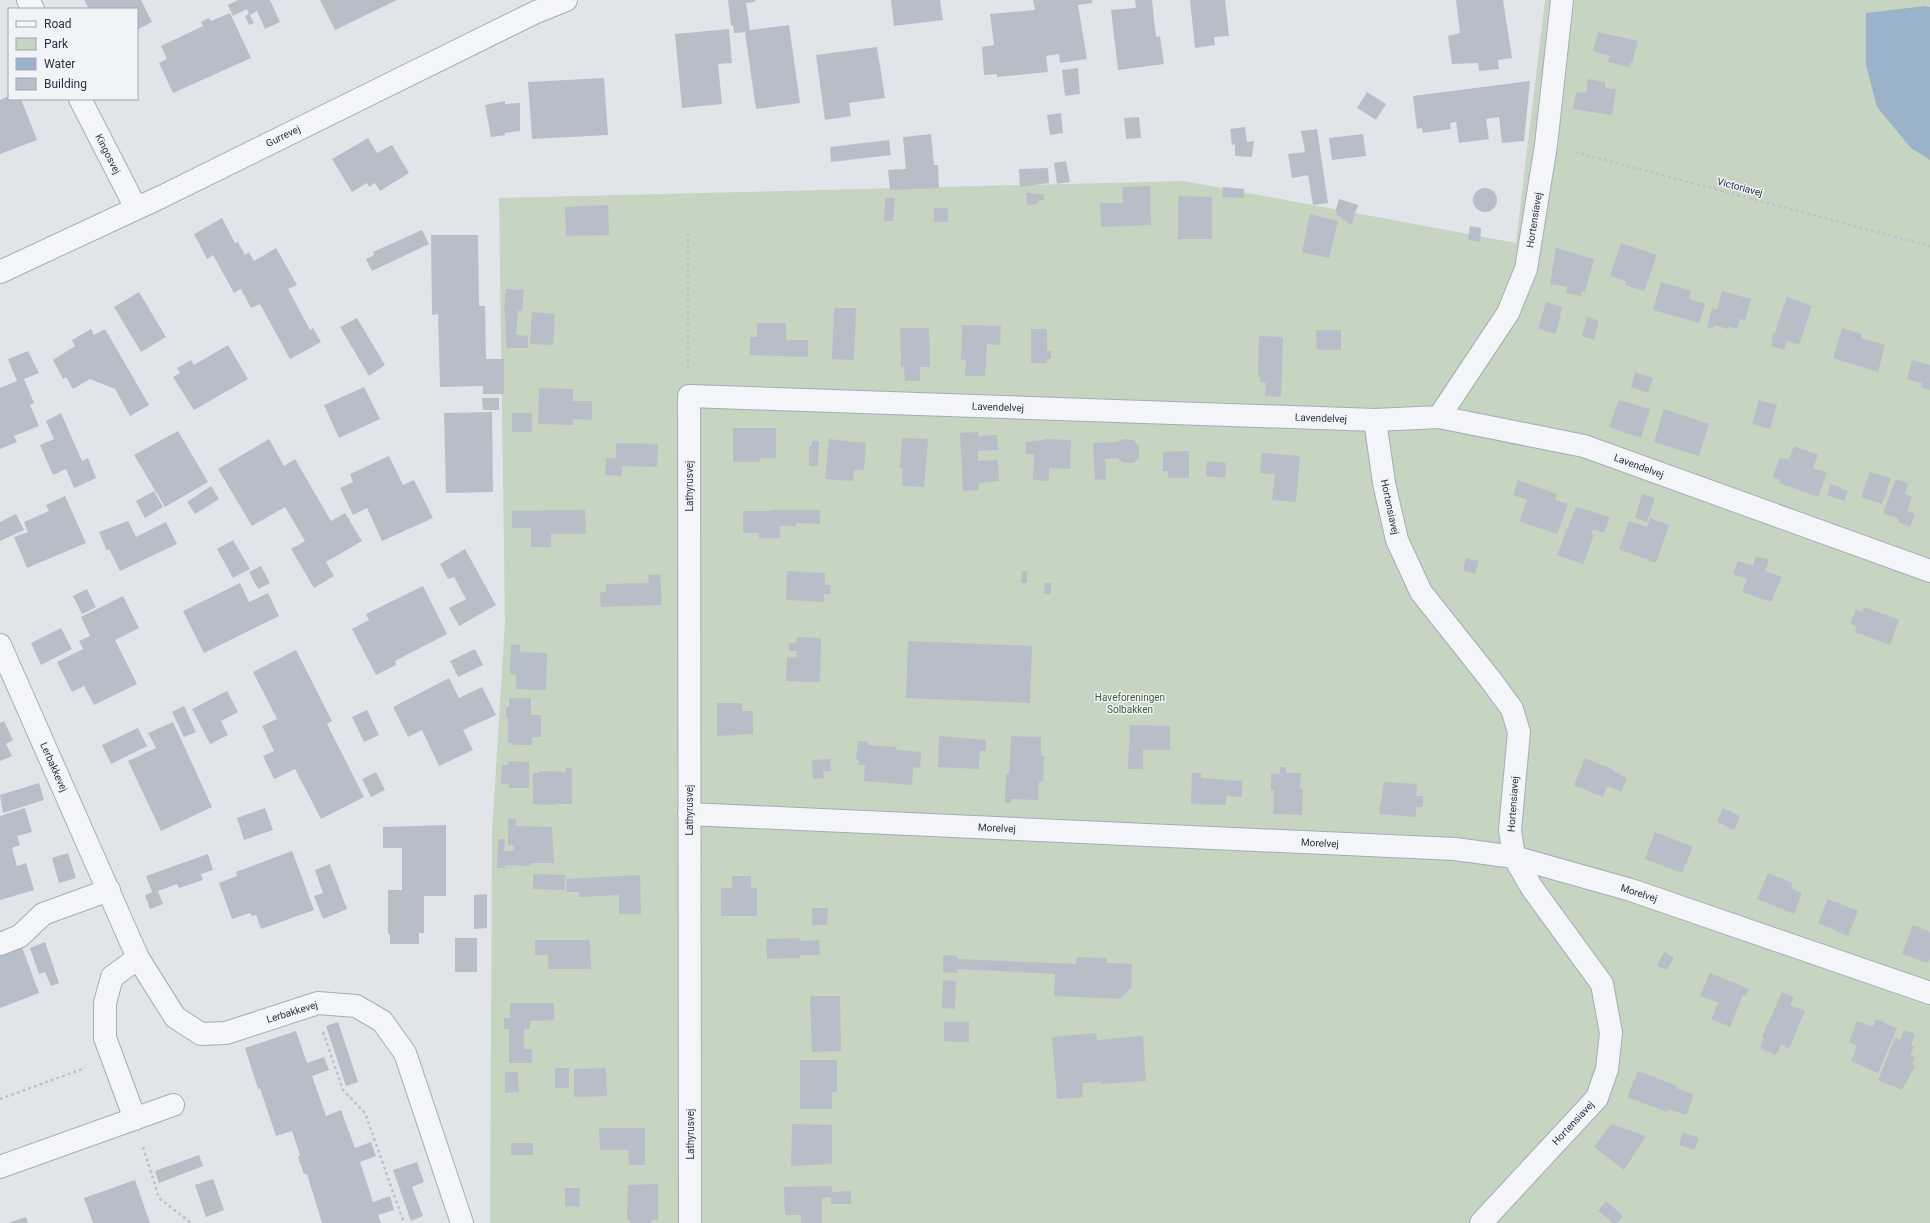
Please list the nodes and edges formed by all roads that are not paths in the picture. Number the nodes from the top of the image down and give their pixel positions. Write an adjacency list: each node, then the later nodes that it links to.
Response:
1 (566, 0): 4 (street, Gurrevej)
2 (1562, 0): 7 (street, Hortensiavej)
3 (81, 100): 4 (street, Kingosvej)
4 (136, 208): 5 (street, Gurrevej)
5 (0, 272)
6 (689, 396): 8 (street, Lavendelvej); 11 (street, Lathyrusvej)
7 (1439, 417): 8 (street, Lavendelvej); 9 (street, Lavendelvej)
8 (1375, 420): 12 (street, Hortensiavej)
9 (1930, 571)
10 (0, 645): 13 (street, Lerbakkevej)
11 (689, 814): 12 (street, Morelvej); 21 (street, Lathyrusvej)
12 (1514, 857): 16 (street, Morelvej); 22 (street, Hortensiavej)
13 (109, 890): 14 (street); 15 (street, Lerbakkevej)
14 (0, 944)
15 (138, 958): 18 (street); 20 (street, Lerbakkevej)
16 (1930, 993)
17 (173, 1105): 18 (street)
18 (134, 1119): 19 (street)
19 (0, 1167)
20 (462, 1223)
21 (690, 1223)
22 (1481, 1223)

